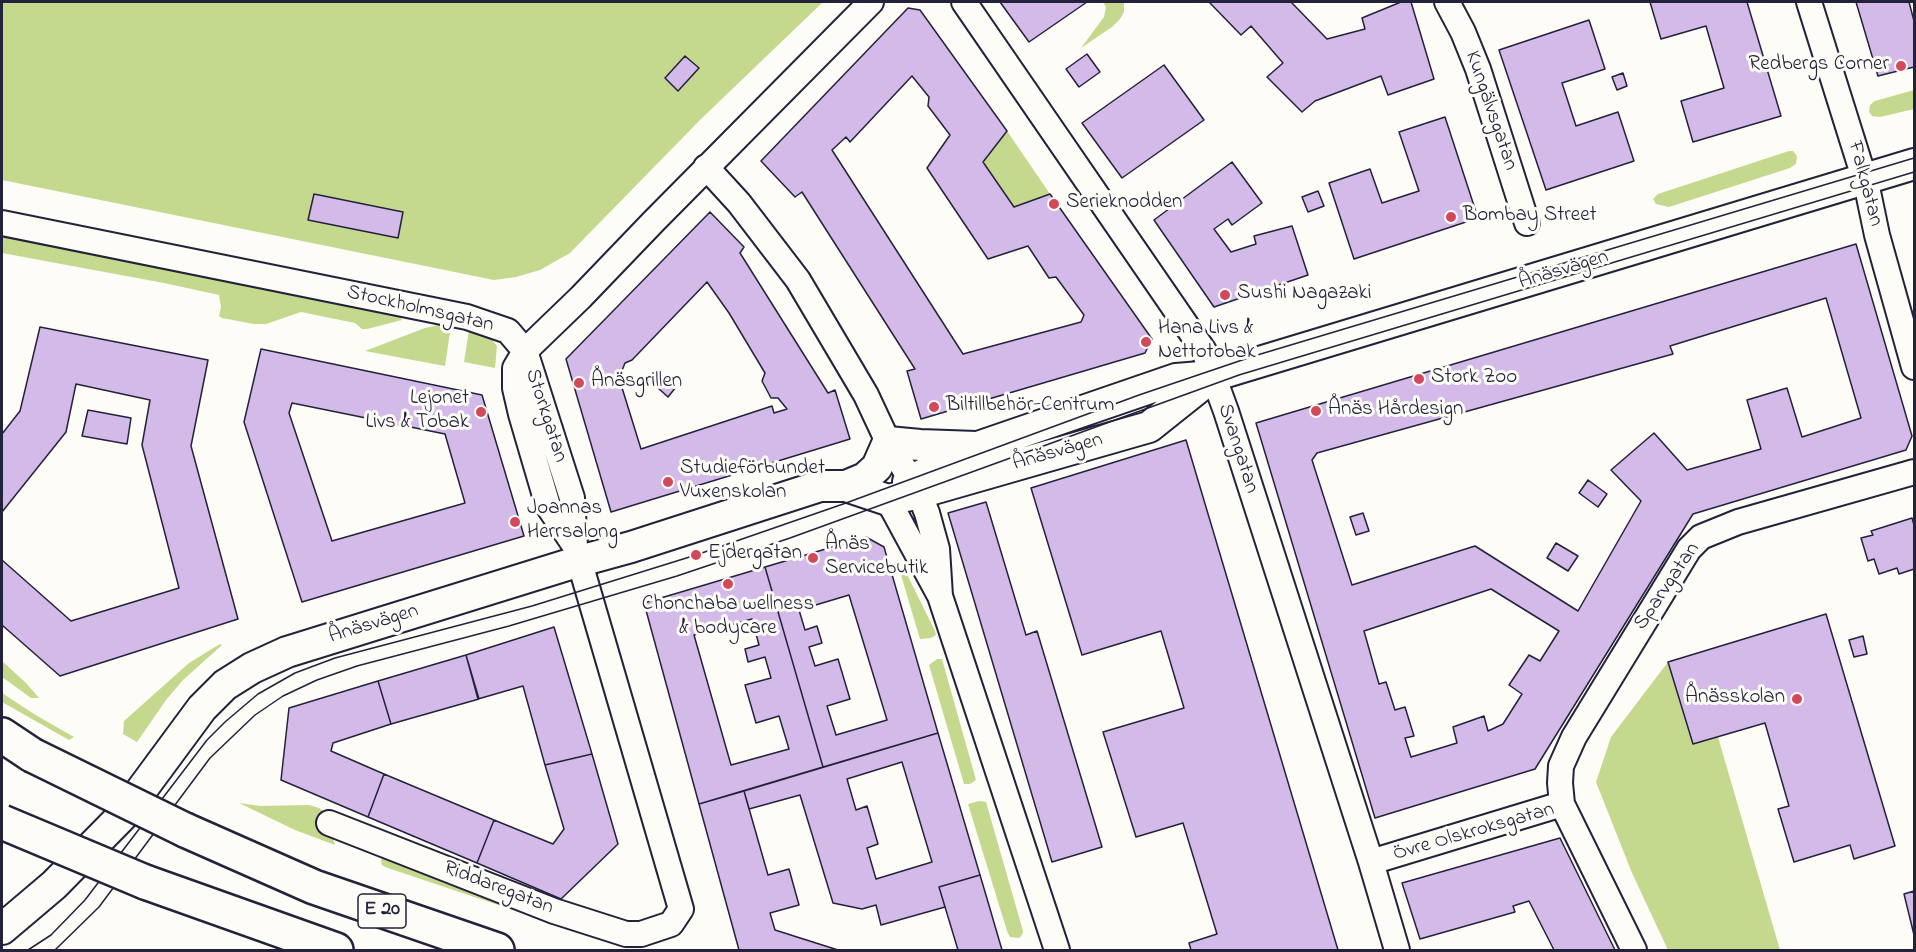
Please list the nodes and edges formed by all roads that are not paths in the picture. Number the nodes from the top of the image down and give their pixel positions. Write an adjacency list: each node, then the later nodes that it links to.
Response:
1 (871, 2): 6 (street)
2 (964, 2): 12 (street, Svangatan)
3 (1447, 2): 9 (street, Kungälvsgatan)
4 (1809, 2): 7 (street, Falkgatan)
5 (1914, 164): 7 (street, Ånäsvägen)
6 (706, 167): 10 (street); 13 (street)
7 (1864, 180): 11 (street, Falkgatan); 12 (street, Ånäsvägen)
8 (2, 223): 10 (street, Stockholmsgatan)
9 (1527, 223)
10 (525, 351): 19 (street, Storkgatan)
11 (1914, 368)
12 (1214, 376): 14 (street, Ånäsvägen); 17 (street, Ånäsvägen); 27 (street, Svangatan)
13 (888, 442): 14 (street, Ånäsvägen); 16 (street, Ånäsvägen); 17 (street)
14 (978, 447): 17 (street, Ånäsvägen)
15 (1914, 472): 24 (street, Sparvgatan)
16 (846, 486): 18 (street, Ånäsvägen); 19 (street, Ånäsvägen)
17 (915, 486): 18 (street, Ånäsvägen); 20 (street)
18 (888, 500): 20 (street)
19 (577, 554): 28 (street, Storkgatan); 29 (street, Ånäsvägen)
20 (940, 596): 32 (street)
21 (2, 735): 23 (highway, E 20)
22 (2, 744): 23 (highway)
23 (32, 755): 31 (highway, E 20, bridge)
24 (1562, 804): 27 (street, Övre Olskroksgatan); 34 (street, Övre Olskroksgatan)
25 (2, 822): 30 (highway, bridge)
26 (329, 823): 28 (street, Riddaregatan)
27 (1371, 862): 33 (street, Svangatan)
28 (671, 924)
29 (2, 929)
30 (336, 951)
31 (497, 951)
32 (1058, 951)
33 (1397, 951)
34 (1634, 951)

